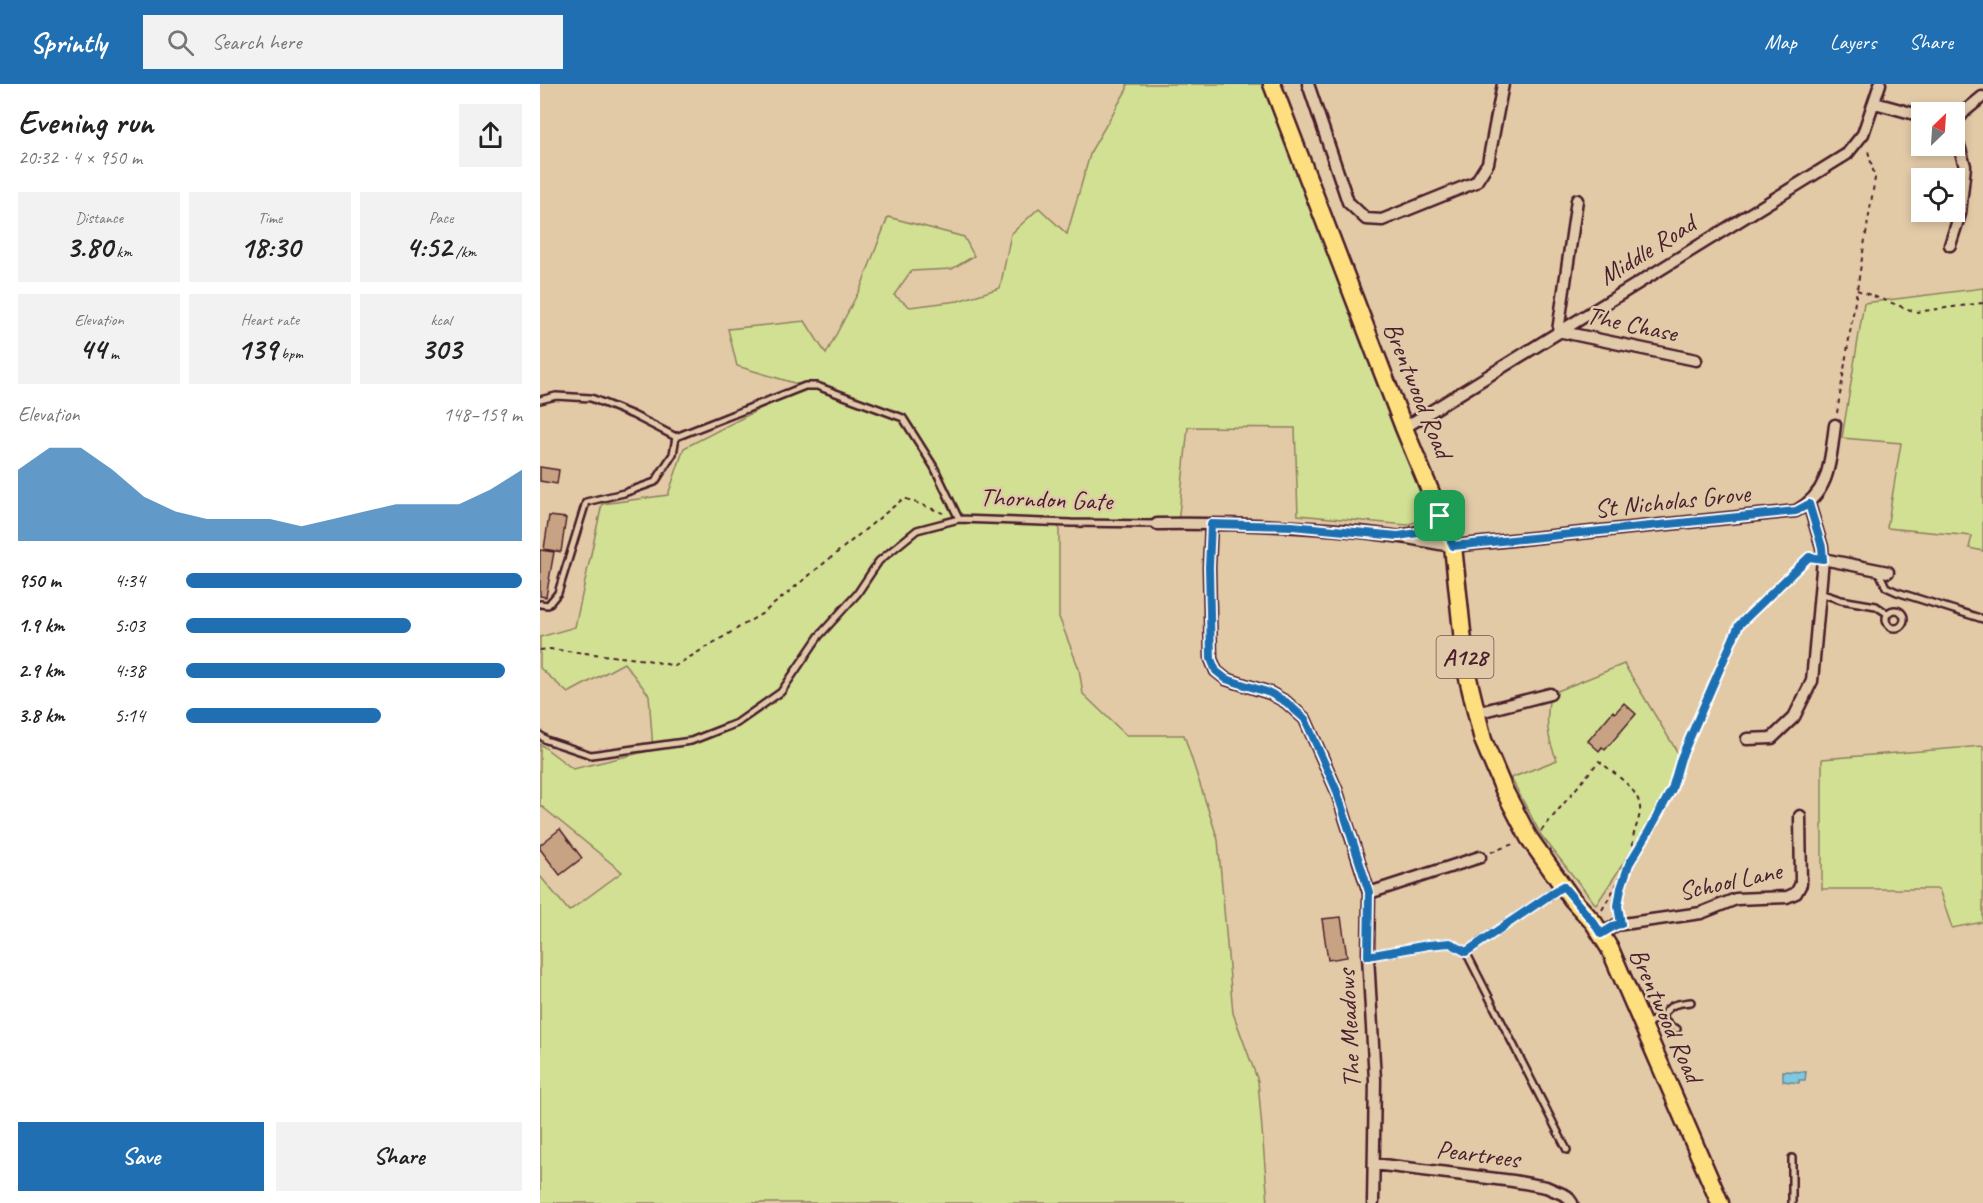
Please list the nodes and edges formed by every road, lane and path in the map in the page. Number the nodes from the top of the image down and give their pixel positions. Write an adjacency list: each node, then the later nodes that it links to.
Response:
1 (1272, 84): 19 (main road, Brentwood Road / A128)
2 (1308, 84): 3 (street)
3 (1503, 84)
4 (1880, 84): 6 (street, Middle Road)
5 (1982, 97): 7 (street)
6 (1875, 103): 8 (street); 9 (street, Middle Road)
7 (1965, 111)
8 (1911, 113)
9 (1863, 134): 13 (path); 15 (street, Middle Road)
10 (1962, 156): 12 (street)
11 (1576, 200): 15 (street)
12 (1950, 245)
13 (1857, 290): 14 (path); 18 (path)
14 (1983, 303)
15 (1558, 332): 16 (street, The Chase); 19 (street, Middle Road)
16 (1696, 360)
17 (540, 400): 20 (lane)
18 (1835, 425): 21 (street)
19 (1404, 428): 22 (main road, Brentwood Road / A128)
20 (676, 437): 23 (lane, Thorndon Gate); 31 (lane)
21 (1809, 504): 27 (street, St Nicholas Grove); 28 (street)
22 (1440, 516): 26 (street); 27 (main road, Brentwood Road / A128)
23 (959, 519): 24 (lane, Thorndon Gate); 34 (path); 39 (lane)
24 (1157, 524): 25 (street, Thorndon Gate)
25 (1211, 524): 26 (street, Thorndon Gate); 46 (street, The Meadows)
26 (1398, 536): 27 (street, Thorndon Gate)
27 (1453, 546): 36 (main road, Brentwood Road / A128)
28 (1823, 559): 29 (street); 30 (street); 43 (path)
29 (1883, 571): 33 (lane)
30 (1820, 592): 32 (lane); 38 (street)
31 (540, 604)
32 (1888, 614)
33 (1983, 619)
34 (540, 650)
35 (1550, 694): 36 (street)
36 (1476, 713): 42 (main road, Brentwood Road / A128)
37 (540, 735): 39 (lane)
38 (1747, 739)
39 (546, 740): 40 (lane)
40 (540, 743)
41 (1800, 816): 47 (street, School Lane)
42 (1530, 840): 43 (path); 44 (path); 45 (main road, Brentwood Road / A128)
43 (1634, 854): 47 (path); 48 (path)
44 (1480, 856): 46 (street)
45 (1563, 886): 48 (main road, Brentwood Road / A128); 49 (lane)
46 (1369, 892): 50 (street, The Meadows)
47 (1621, 924): 48 (street, School Lane)
48 (1598, 929): 53 (main road, Brentwood Road / A128)
49 (1466, 952): 50 (lane); 55 (lane)
50 (1368, 956): 57 (street, The Meadows)
51 (1691, 1002): 52 (lane)
52 (1662, 1017): 53 (lane); 54 (lane)
53 (1644, 1024): 60 (main road, Brentwood Road / A128)
54 (1677, 1029)
55 (1567, 1150)
56 (1792, 1158): 61 (lane)
57 (1374, 1164): 58 (street, The Meadows); 59 (street, Peartrees)
58 (1373, 1203)
59 (1572, 1203)
60 (1720, 1203)
61 (1792, 1203)

